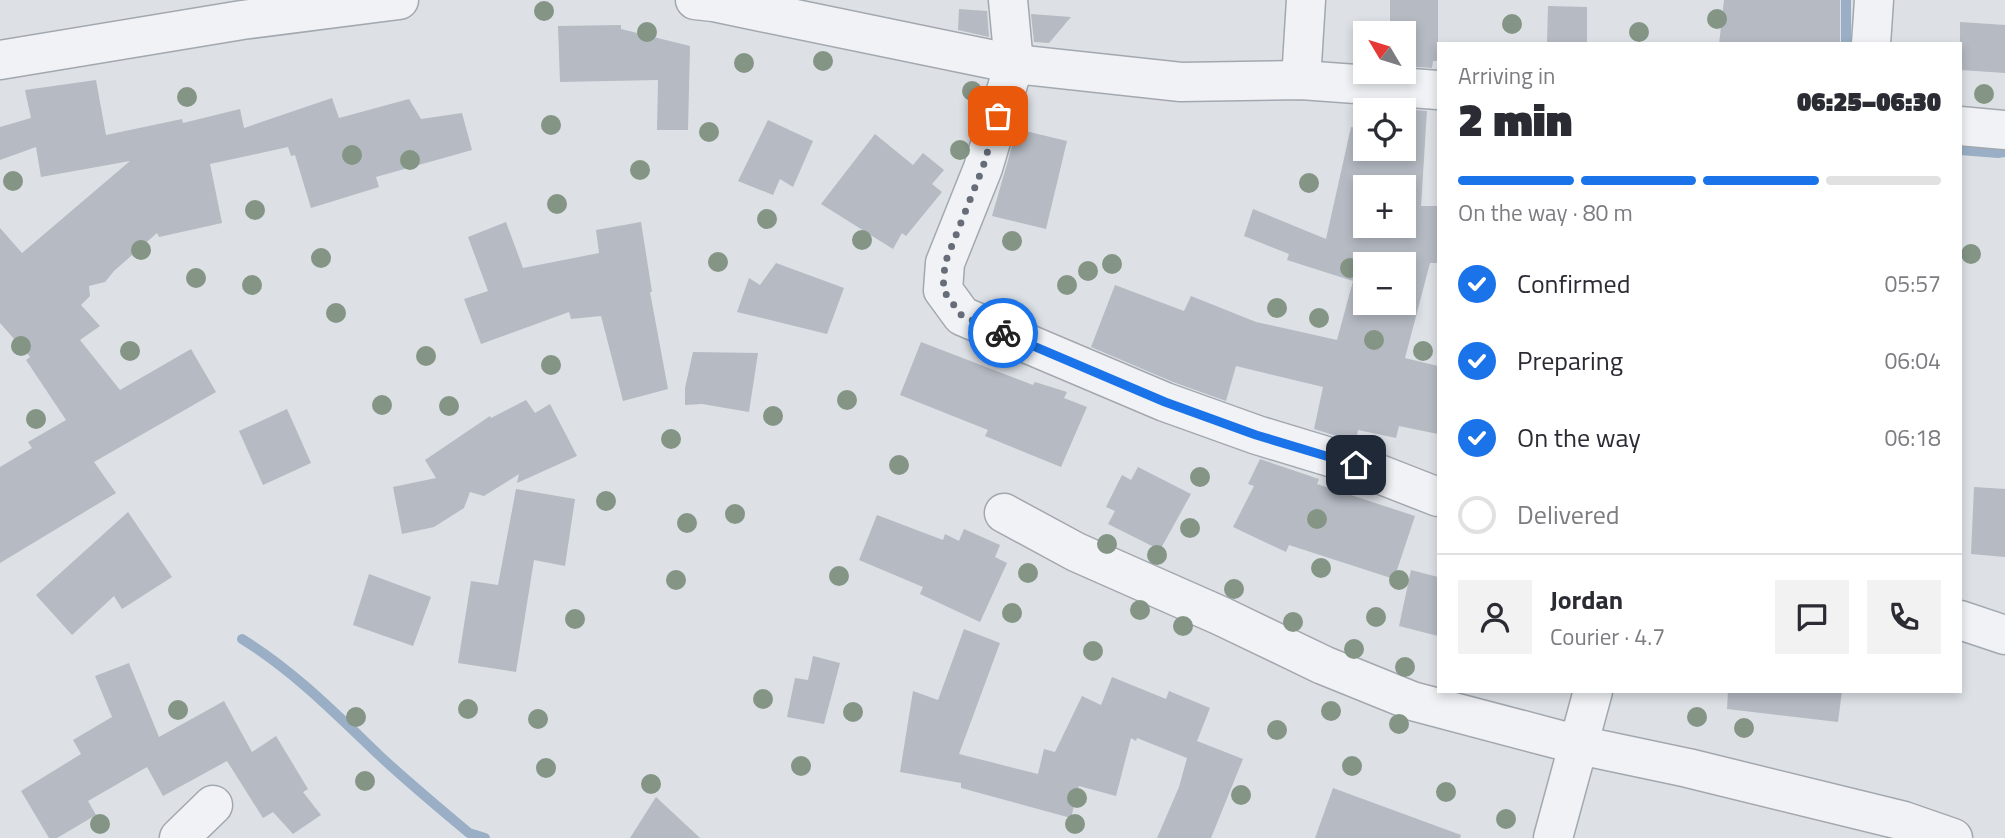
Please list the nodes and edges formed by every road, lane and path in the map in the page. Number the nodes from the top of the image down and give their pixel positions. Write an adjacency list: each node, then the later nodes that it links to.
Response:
1 (399, 0): 6 (street)
2 (695, 0): 9 (street)
3 (1008, 0): 9 (street)
4 (1306, 0): 10 (street)
5 (1874, 0): 7 (street)
6 (240, 10): 8 (street)
7 (1871, 42)
8 (0, 60)
9 (1014, 64): 10 (street); 14 (street)
10 (1301, 80): 11 (street)
11 (1437, 90)
12 (1962, 127): 13 (street)
13 (2005, 130)
14 (1437, 497)
15 (1004, 513): 19 (street)
16 (1962, 621): 17 (street)
17 (2005, 635)
18 (1592, 693): 19 (street)
19 (1579, 745): 22 (street); 23 (street)
20 (213, 806): 21 (street)
21 (179, 838)
22 (1553, 838)
23 (1953, 838)

